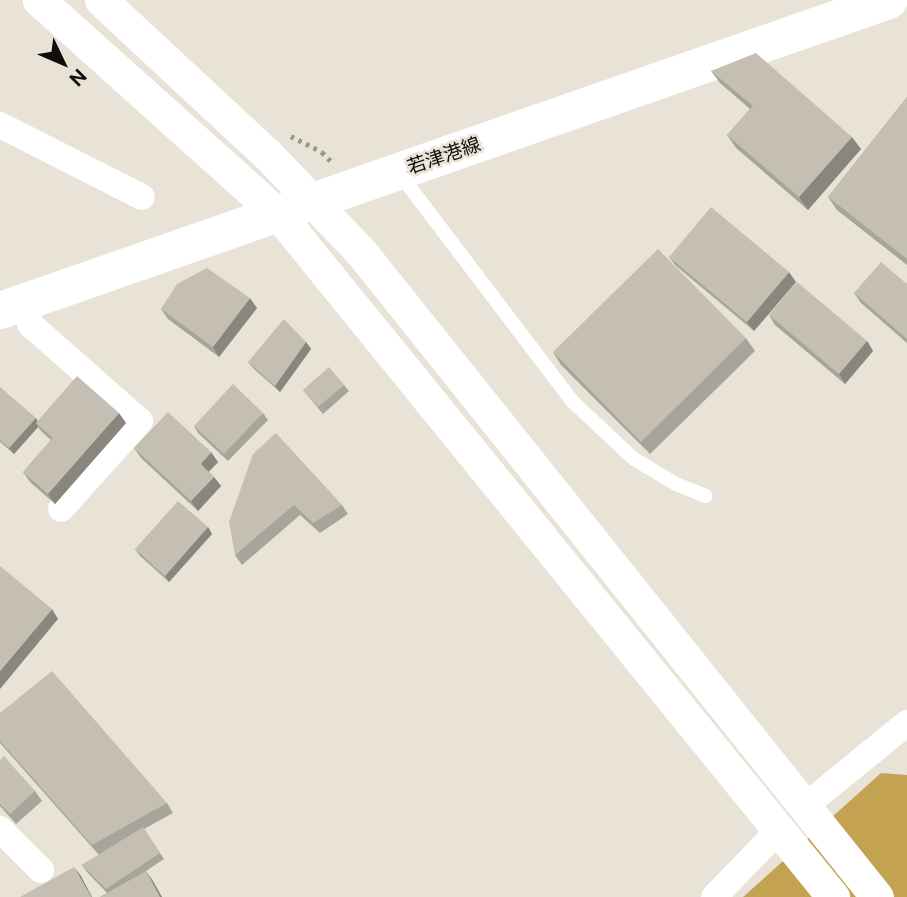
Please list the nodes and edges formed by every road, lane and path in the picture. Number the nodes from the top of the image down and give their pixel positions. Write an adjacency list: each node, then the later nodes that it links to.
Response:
1 (39, 0): 7 (street)
2 (101, 0): 7 (street)
3 (888, 0): 5 (main road, 若津港線)
4 (0, 125): 6 (street)
5 (399, 173): 7 (main road, 若津港線); 9 (lane)
6 (142, 197)
7 (295, 208): 8 (main road, 若津港線); 12 (street); 14 (street)
8 (11, 306): 10 (street)
9 (706, 496)
10 (61, 509)
11 (907, 723): 12 (street)
12 (808, 812): 18 (street)
13 (0, 829): 15 (street)
14 (783, 835): 16 (street); 17 (street)
15 (40, 870)
16 (714, 897)
17 (833, 897)
18 (877, 897)

